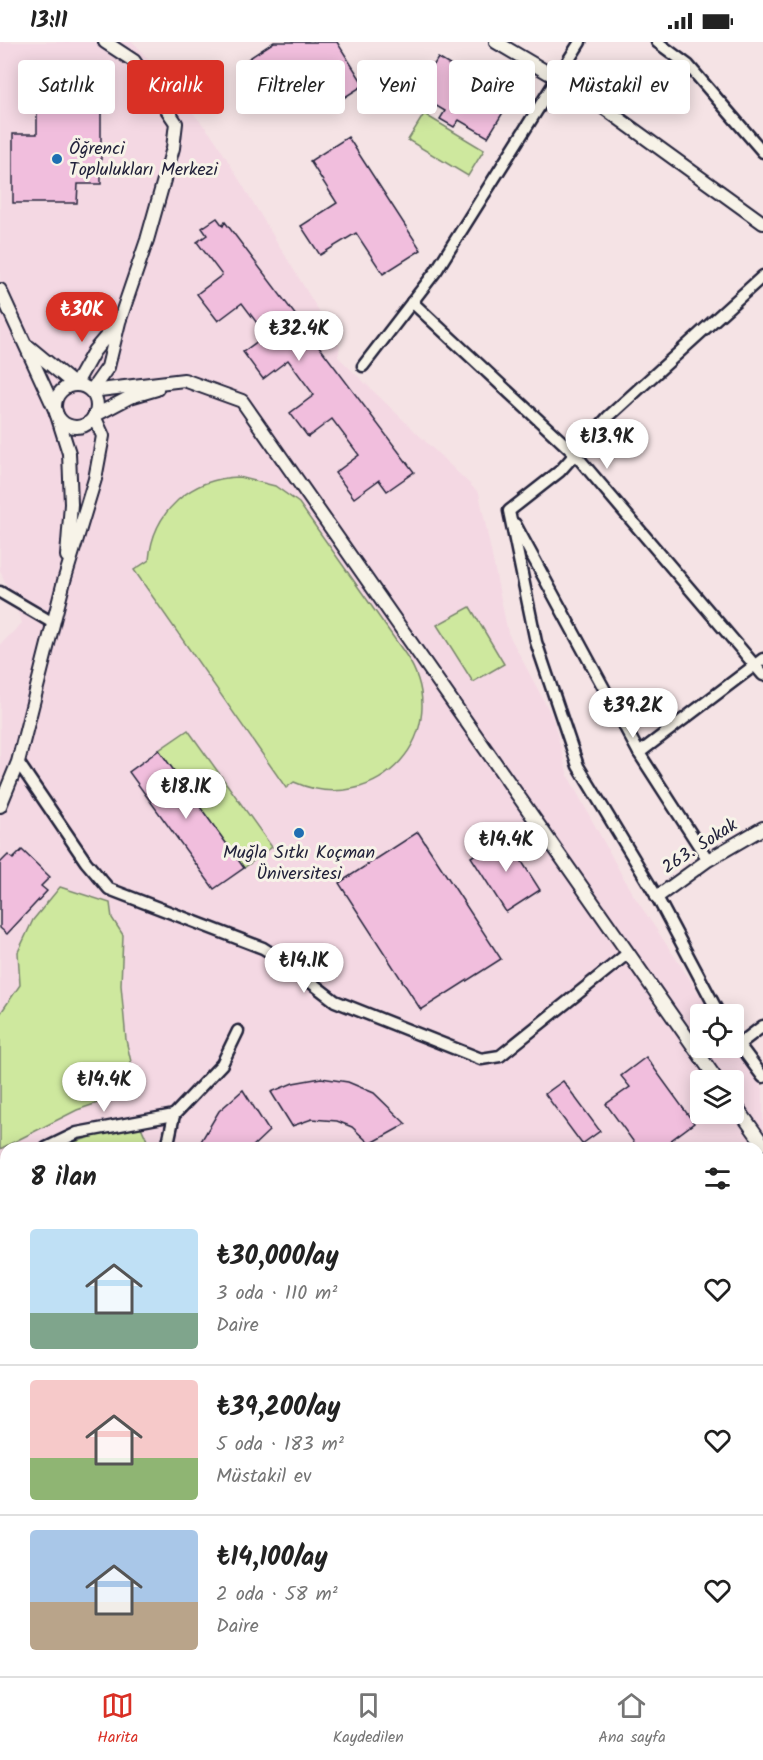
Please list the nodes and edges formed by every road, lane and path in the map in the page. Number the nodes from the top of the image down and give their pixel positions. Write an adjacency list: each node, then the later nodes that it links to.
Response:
1 (105, 42): 14 (street)
2 (496, 42): 6 (street)
3 (580, 42): 5 (street)
4 (657, 42): 9 (street)
5 (569, 60)
6 (547, 72)
7 (547, 95): 13 (street)
8 (609, 114): 10 (street)
9 (763, 152)
10 (763, 223)
11 (763, 276): 22 (street)
12 (0, 290): 15 (street)
13 (412, 302): 16 (street); 22 (street)
14 (119, 322): 18 (street); 19 (street)
15 (27, 344): 18 (street); 20 (street)
16 (363, 366)
17 (183, 380): 19 (street); 21 (street); 35 (street)
18 (75, 385): 19 (street); 20 (street)
19 (91, 391): 21 (street)
20 (56, 412): 21 (street); 24 (street)
21 (94, 416): 24 (street)
22 (575, 454): 23 (street); 27 (street)
23 (508, 512): 29 (street); 34 (street)
24 (64, 581): 26 (street)
25 (0, 592): 26 (street)
26 (53, 623): 30 (street)
27 (759, 662): 28 (street); 29 (street)
28 (763, 675)
29 (639, 753): 33 (street)
30 (18, 762): 31 (street); 35 (street)
31 (0, 806)
32 (763, 828): 33 (street, 263. Sokak)
33 (708, 860): 34 (street, 263. Sokak)
34 (657, 897): 36 (street)
35 (627, 954): 41 (street)
36 (715, 1004)
37 (763, 1026): 39 (street)
38 (238, 1031): 43 (street)
39 (744, 1037)
40 (744, 1052): 42 (street)
41 (710, 1070)
42 (763, 1077)
43 (174, 1115): 45 (street); 46 (street)
44 (744, 1117): 47 (street)
45 (58, 1142)
46 (168, 1142)
47 (762, 1142)

